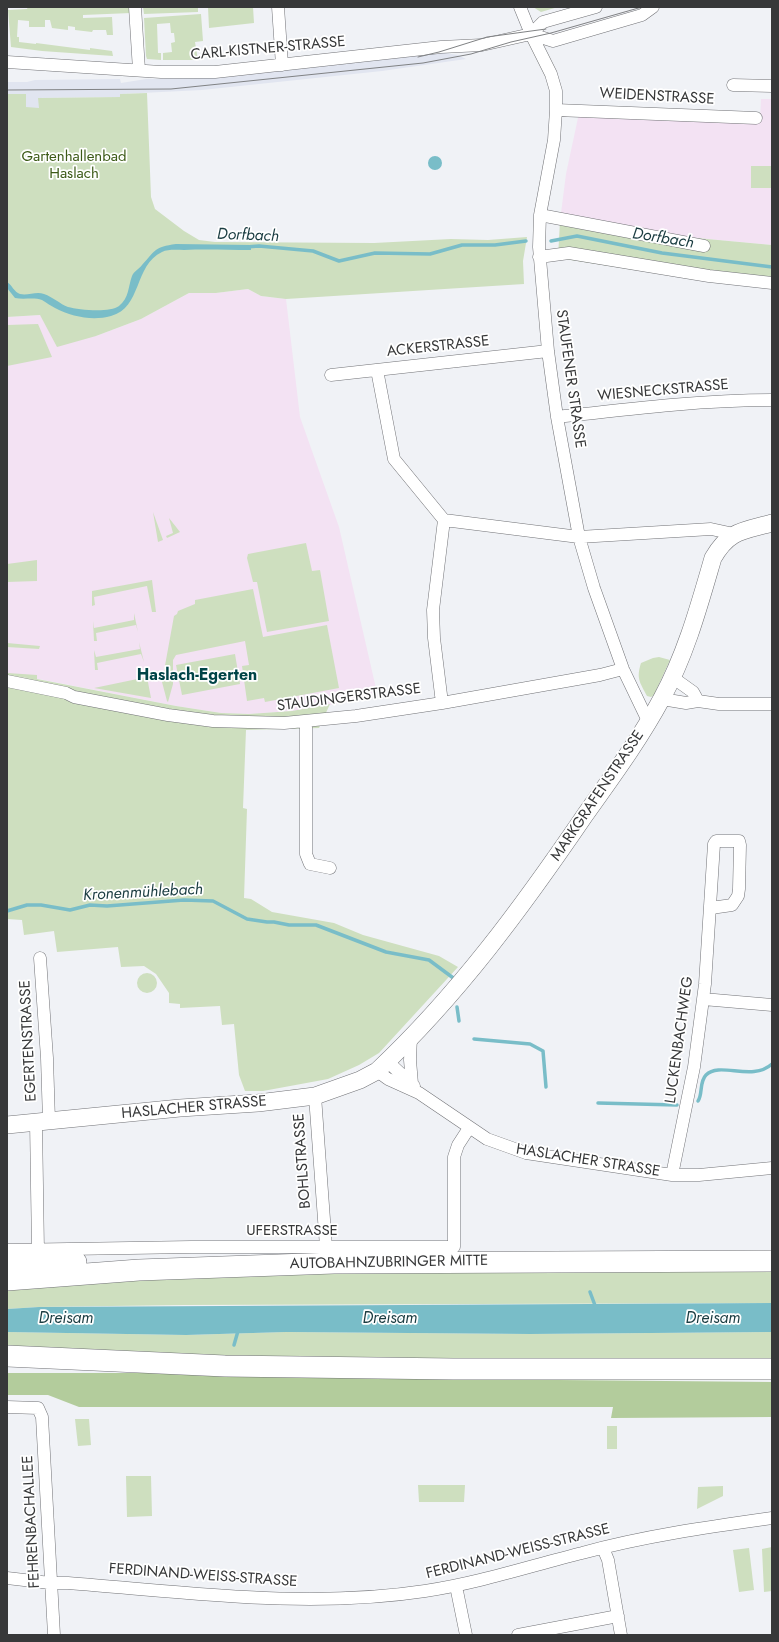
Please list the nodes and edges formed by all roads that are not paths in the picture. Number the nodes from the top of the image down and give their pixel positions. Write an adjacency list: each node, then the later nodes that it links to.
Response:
1 (135, 7): 9 (street)
2 (278, 7): 8 (street)
3 (520, 7): 6 (street, STAUFENER STRASSE)
4 (596, 7): 6 (street, CARL-KISTNER-STRASSE)
5 (653, 7): 6 (street)
6 (531, 34): 8 (street, CARL-KISTNER-STRASSE); 12 (street, STAUFENER STRASSE)
7 (7, 62): 9 (street, CARL-KISTNER-STRASSE)
8 (282, 65): 9 (street, CARL-KISTNER-STRASSE)
9 (139, 70)
10 (733, 85): 11 (street)
11 (772, 86)
12 (556, 110): 13 (street, WEIDENSTRASSE); 14 (street, STAUFENER STRASSE)
13 (756, 118)
14 (540, 215): 15 (street); 16 (street, STAUFENER STRASSE)
15 (704, 246)
16 (539, 252): 17 (street); 18 (street, STAUFENER STRASSE)
17 (772, 283)
18 (548, 351): 19 (street, ACKERSTRASSE); 22 (street, STAUFENER STRASSE)
19 (377, 370): 20 (street, ACKERSTRASSE); 23 (street)
20 (331, 375)
21 (772, 400): 22 (street, WIESNECKSTRASSE)
22 (557, 417): 26 (street, STAUFENER STRASSE)
23 (444, 520): 26 (street); 32 (street)
24 (772, 523): 25 (street, MARKGRAFENSTRASSE)
25 (734, 534): 26 (street); 28 (street, MARKGRAFENSTRASSE)
26 (579, 537): 27 (street, STAUFENER STRASSE)
27 (624, 669): 32 (street, STAUDINGERSTRASSE); 34 (street, STAUFENER STRASSE)
28 (672, 677): 30 (street, MARKGRAFENSTRASSE); 31 (street)
29 (7, 681): 35 (street, STAUDINGERSTRASSE)
30 (662, 699): 31 (street); 34 (street, MARKGRAFENSTRASSE)
31 (698, 700): 33 (street)
32 (442, 703): 35 (street, STAUDINGERSTRASSE)
33 (772, 704)
34 (648, 721): 41 (street, MARKGRAFENSTRASSE)
35 (306, 722): 36 (street)
36 (330, 868)
37 (711, 908): 37 (street, LUCKENBACHWEG); 39 (street, LUCKENBACHWEG)
38 (40, 958): 45 (street, EGERTENSTRASSE)
39 (703, 999): 40 (street); 49 (street, LUCKENBACHWEG)
40 (772, 1005)
41 (411, 1036): 42 (street, MARKGRAFENSTRASSE); 43 (street)
42 (382, 1066): 43 (street, HASLACHER STRASSE); 44 (street, HASLACHER STRASSE)
43 (415, 1089): 47 (street, HASLACHER STRASSE)
44 (315, 1096): 45 (street, HASLACHER STRASSE); 50 (street, BOHLSTRASSE)
45 (42, 1122): 46 (street, HASLACHER STRASSE); 52 (street, EGERTENSTRASSE)
46 (7, 1125)
47 (469, 1128): 49 (street, HASLACHER STRASSE); 50 (street, UFERSTRASSE)
48 (772, 1168): 49 (street, HASLACHER STRASSE)
49 (672, 1175)
50 (326, 1247): 52 (street, UFERSTRASSE)
51 (7, 1250): 52 (street, UFERSTRASSE)
52 (38, 1250)
53 (772, 1261): 55 (highway, AUTOBAHNZUBRINGER MITTE)
54 (7, 1262): 55 (highway)
55 (138, 1270): 56 (highway, AUTOBAHNZUBRINGER MITTE)
56 (7, 1280)
57 (7, 1356): 58 (highway)
58 (84, 1359): 59 (highway); 60 (highway)
59 (7, 1368)
60 (772, 1369)
61 (7, 1407): 65 (street, FEHRENBACHALLEE)
62 (772, 1518): 63 (street, FERDINAND-WEISS-STRASSE)
63 (604, 1548): 66 (street, FERDINAND-WEISS-STRASSE); 67 (street)
64 (7, 1578): 65 (street, FERDINAND-WEISS-STRASSE)
65 (50, 1583): 66 (street, FERDINAND-WEISS-STRASSE); 68 (street, FEHRENBACHALLEE)
66 (456, 1586): 69 (street)
67 (618, 1616): 70 (street); 71 (street)
68 (54, 1635)
69 (466, 1635)
70 (518, 1635)
71 (621, 1635)

